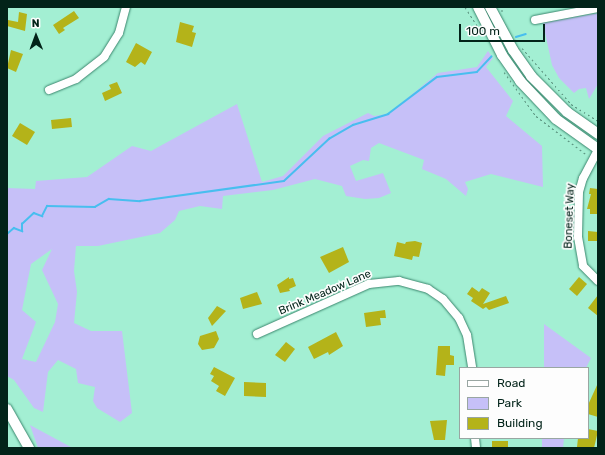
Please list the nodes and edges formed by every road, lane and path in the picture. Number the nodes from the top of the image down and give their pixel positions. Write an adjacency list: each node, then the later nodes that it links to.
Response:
1 (126, 7): 9 (street)
2 (478, 7): 12 (main road)
3 (490, 7): 11 (main road)
4 (502, 7): 6 (path)
5 (598, 8): 7 (street)
6 (501, 16)
7 (535, 20)
8 (517, 45): 10 (path)
9 (49, 90)
10 (598, 121)
11 (598, 134)
12 (598, 149): 13 (street, Boneset Way)
13 (598, 281)
14 (257, 334): 15 (street, Brink Meadow Lane)
15 (472, 367)
16 (7, 409): 17 (main road)
17 (29, 448)

